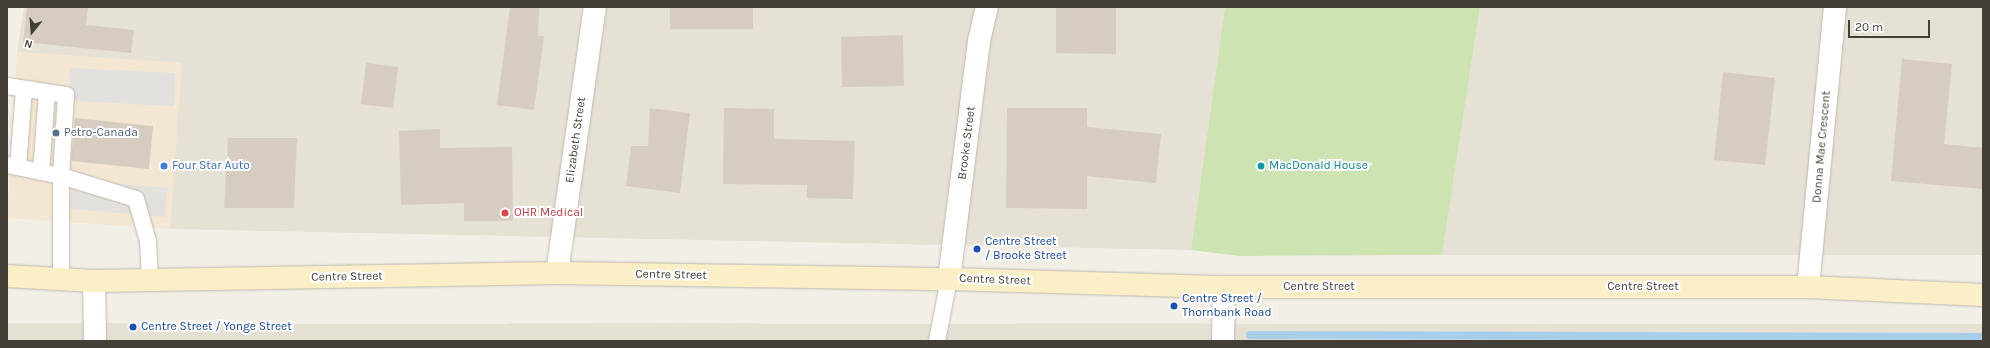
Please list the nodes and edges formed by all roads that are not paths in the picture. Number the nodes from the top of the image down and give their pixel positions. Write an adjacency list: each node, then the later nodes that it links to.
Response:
1 (595, 7): 10 (street, Elizabeth Street)
2 (986, 7): 12 (street, Brooke Street)
3 (1835, 7): 17 (street, Donna Mae Crescent)
4 (7, 86): 5 (lane)
5 (24, 89): 6 (lane); 7 (lane)
6 (47, 93): 8 (lane); 9 (lane)
7 (12, 166): 8 (lane)
8 (41, 172): 9 (lane)
9 (61, 176): 13 (lane); 14 (lane)
10 (557, 273): 12 (main road, Centre Street); 14 (main road, Centre Street)
11 (7, 276): 13 (main road, Centre Street)
12 (949, 279): 16 (main road, Centre Street); 20 (lane)
13 (61, 280): 15 (main road, Centre Street)
14 (150, 280): 15 (main road, Centre Street)
15 (94, 281): 19 (street)
16 (1224, 287): 17 (main road, Centre Street); 21 (street)
17 (1808, 287): 18 (main road, Centre Street)
18 (1983, 295)
19 (95, 341)
20 (937, 341)
21 (1224, 341)

